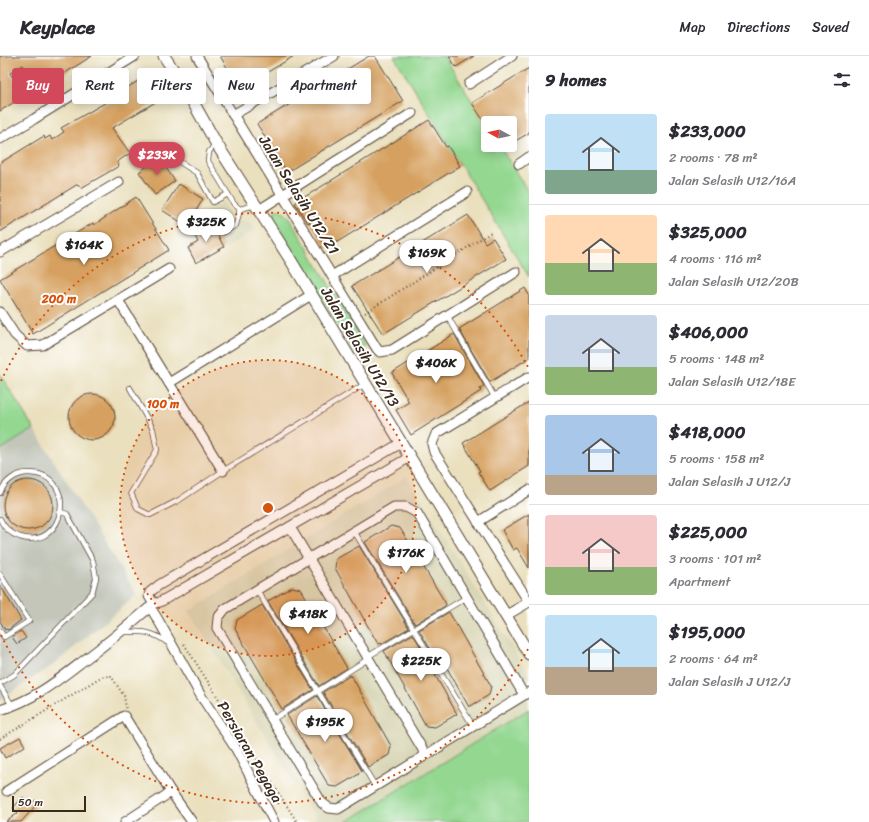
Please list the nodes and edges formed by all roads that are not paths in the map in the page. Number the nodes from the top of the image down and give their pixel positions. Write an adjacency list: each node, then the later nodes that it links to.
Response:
1 (136, 56): 9 (street)
2 (164, 56): 10 (street, Jalan Selasih U12/13)
3 (197, 56): 8 (street, Jalan Selasih U12/21)
4 (334, 56): 8 (street)
5 (512, 56): 6 (street)
6 (468, 84)
7 (412, 112): 17 (street)
8 (233, 115): 17 (street, Jalan Selasih U12/21)
9 (0, 139)
10 (216, 143): 16 (lane); 18 (street, Jalan Selasih U12/13)
11 (529, 157): 13 (street)
12 (180, 162): 16 (lane)
13 (519, 164)
14 (119, 182): 21 (street)
15 (467, 192): 24 (street)
16 (228, 194): 19 (lane)
17 (282, 197): 18 (street); 24 (street, Jalan Selasih U12/21)
18 (258, 207): 19 (lane); 25 (street, Jalan Selasih U12/13)
19 (240, 209): 20 (lane)
20 (217, 222)
21 (0, 252)
22 (169, 269): 26 (street)
23 (516, 272): 28 (street)
24 (332, 276): 28 (street, Jalan Selasih U12/21)
25 (311, 295): 30 (street); 31 (street, Jalan Selasih U12/13)
26 (118, 300): 27 (street); 30 (street)
27 (0, 312)
28 (447, 315): 33 (lane)
29 (529, 377): 33 (street)
30 (169, 383): 36 (street)
31 (365, 384): 34 (street, Jalan Selasih U12/13); 36 (lane)
32 (130, 388): 36 (lane)
33 (495, 398): 41 (street)
34 (401, 443): 35 (street, Jalan Selasih U12/13); 42 (street)
35 (410, 457): 42 (street); 49 (street, Jalan Selasih U12/13)
36 (223, 471)
37 (529, 490): 41 (street)
38 (0, 493): 39 (lane)
39 (61, 512): 40 (lane); 56 (lane)
40 (0, 519)
41 (478, 522): 48 (street)
42 (290, 527): 44 (street)
43 (354, 531): 44 (street); 47 (street); 50 (lane)
44 (308, 559): 46 (street); 55 (street)
45 (0, 574): 51 (lane)
46 (257, 590): 57 (lane); 61 (street)
47 (466, 597): 50 (lane); 58 (street)
48 (529, 602): 49 (street)
49 (505, 616): 54 (street, Jalan Selasih U12/13)
50 (414, 629): 55 (lane); 62 (lane)
51 (0, 631)
52 (121, 632): 53 (lane); 53 (street, Persiaran Pegaga); 59 (street)
53 (173, 646): 69 (street, Persiaran Pegaga)
54 (529, 654)
55 (368, 658): 57 (lane); 63 (street)
56 (0, 684): 59 (lane)
57 (318, 692): 61 (lane); 64 (lane)
58 (527, 693): 62 (street)
59 (13, 707): 60 (street)
60 (0, 710)
61 (272, 720): 64 (street)
62 (473, 726): 63 (street)
63 (426, 755): 64 (street)
64 (375, 786)
65 (6, 791): 66 (street)
66 (172, 792): 67 (street); 68 (street)
67 (125, 822)
68 (192, 822)
69 (274, 822)

